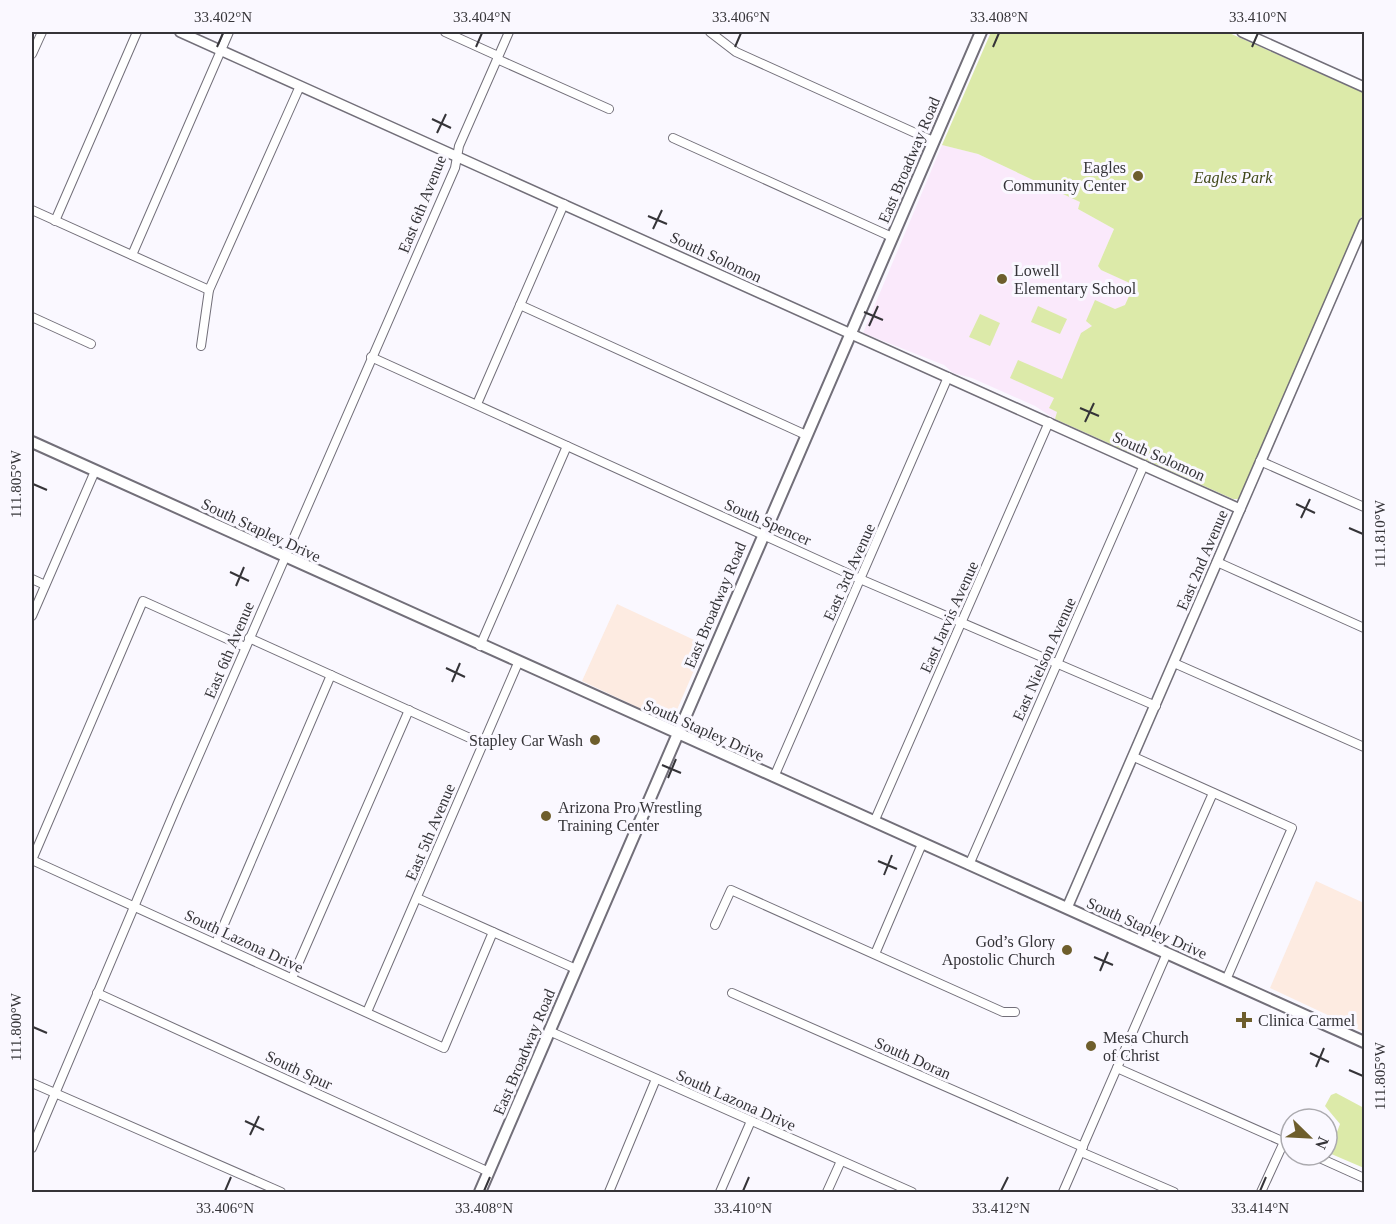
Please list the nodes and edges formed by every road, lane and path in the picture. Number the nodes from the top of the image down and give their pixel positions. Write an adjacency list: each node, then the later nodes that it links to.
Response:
1 (42, 32): 11 (street)
2 (137, 32): 21 (street)
3 (180, 32): 10 (street, South Solomon)
4 (229, 32): 10 (street)
5 (445, 32): 12 (street)
6 (509, 32): 12 (street, East 6th Avenue)
7 (710, 32): 17 (street)
8 (981, 32): 17 (main road, East Broadway Road)
9 (1242, 32): 14 (street)
10 (221, 50): 13 (street, South Solomon); 24 (street)
11 (32, 54)
12 (498, 57): 15 (street); 18 (street, East 6th Avenue)
13 (300, 86): 18 (street, South Solomon); 25 (street)
14 (1365, 87)
15 (609, 109)
16 (673, 138): 23 (street)
17 (933, 141): 23 (main road, East Broadway Road)
18 (457, 156): 19 (street, South Solomon); 31 (street, East 6th Avenue)
19 (564, 204): 26 (street); 28 (street, South Solomon)
20 (32, 210): 21 (street)
21 (55, 221): 24 (street)
22 (1365, 223): 38 (street, East 2nd Avenue)
23 (892, 237): 28 (main road, East Broadway Road)
24 (132, 255): 25 (street)
25 (209, 290): 30 (street)
26 (520, 305): 33 (street); 35 (street)
27 (32, 317): 29 (street)
28 (850, 333): 32 (street, South Solomon); 35 (main road, East Broadway Road)
29 (91, 344)
30 (201, 346)
31 (371, 357): 33 (street, South Spencer); 44 (street, East 6th Avenue)
32 (948, 377): 34 (street, South Solomon); 47 (street, East 3rd Avenue)
33 (477, 404): 37 (street, South Spencer)
34 (1048, 422): 39 (street, South Solomon); 50 (street, East Jarvis Avenue)
35 (806, 435): 43 (main road, East Broadway Road)
36 (32, 442): 40 (main road, South Stapley Drive)
37 (567, 446): 43 (street, South Spencer); 53 (street)
38 (1260, 461): 41 (street); 42 (street, East 2nd Avenue)
39 (1143, 465): 42 (street, South Solomon); 55 (street, East Nielson Avenue)
40 (96, 471): 44 (main road, South Stapley Drive); 48 (street)
41 (1365, 507)
42 (1239, 509): 45 (street, East 2nd Avenue)
43 (763, 534): 47 (street, South Spencer); 61 (main road, East Broadway Road)
44 (284, 557): 52 (street, East 6th Avenue); 53 (main road, South Stapley Drive)
45 (1217, 562): 51 (street); 57 (street, East 2nd Avenue)
46 (32, 579): 48 (street)
47 (860, 579): 50 (street, South Spencer); 65 (street, East 3rd Avenue)
48 (45, 585): 49 (street)
49 (32, 616)
50 (961, 622): 55 (street, South Spencer); 67 (street, East Jarvis Avenue)
51 (1365, 627)
52 (249, 638): 54 (street, East 6th Avenue); 58 (street)
53 (480, 646): 56 (main road, South Stapley Drive)
54 (245, 647): 69 (street); 72 (street, East 6th Avenue)
55 (1058, 662): 59 (street, South Spencer); 70 (street, East Nielson Avenue)
56 (519, 663): 61 (main road, South Stapley Drive); 62 (street, East 5th Avenue)
57 (1174, 663): 59 (street, East 2nd Avenue); 63 (street)
58 (332, 675): 60 (street); 76 (street)
59 (1156, 706): 64 (street, East 2nd Avenue)
60 (409, 710): 62 (street); 81 (street)
61 (676, 734): 65 (main road, South Stapley Drive); 80 (main road, East Broadway Road)
62 (483, 744): 71 (street, East 5th Avenue)
63 (1365, 747)
64 (1134, 757): 66 (street); 73 (street, East 2nd Avenue)
65 (774, 777): 67 (main road, South Stapley Drive)
66 (1213, 793): 77 (street); 82 (street)
67 (874, 822): 68 (main road, South Stapley Drive)
68 (922, 844): 70 (main road, South Stapley Drive); 79 (street)
69 (32, 860): 72 (street, South Lazona Drive)
70 (969, 865): 73 (main road, South Stapley Drive)
71 (417, 898): 75 (street); 85 (street, East 5th Avenue)
72 (134, 905): 76 (street, South Lazona Drive); 83 (street, East 6th Avenue)
73 (1067, 908): 77 (main road, South Stapley Drive)
74 (715, 925): 79 (street)
75 (493, 932): 80 (street); 85 (street, South Lazona Drive)
76 (216, 943): 81 (street, South Lazona Drive)
77 (1146, 944): 78 (main road, South Stapley Drive)
78 (1167, 953): 82 (main road, South Stapley Drive); 89 (street)
79 (875, 954): 86 (street)
80 (576, 969): 87 (main road, East Broadway Road)
81 (292, 978): 85 (street, South Lazona Drive)
82 (1226, 980): 88 (main road, South Stapley Drive)
83 (97, 993): 92 (street, East 6th Avenue); 100 (street, South Spur)
84 (732, 993): 96 (street, South Doran)
85 (367, 1012)
86 (1015, 1012)
87 (549, 1031): 90 (street, South Lazona Drive); 100 (main road, East Broadway Road)
88 (1365, 1042)
89 (1117, 1068): 94 (street); 96 (street)
90 (656, 1079): 93 (street, South Lazona Drive); 104 (street)
91 (32, 1083): 92 (street)
92 (55, 1093): 95 (street, East 6th Avenue); 102 (street)
93 (751, 1121): 98 (street, South Lazona Drive); 105 (street)
94 (1279, 1140)
95 (32, 1148)
96 (1082, 1150): 108 (street); 109 (street, South Doran)
97 (1279, 1159): 110 (street)
98 (840, 1161): 106 (street); 107 (street, South Lazona Drive)
99 (1339, 1166): 101 (street)
100 (489, 1172): 103 (main road, East Broadway Road)
101 (1365, 1178)
102 (281, 1192)
103 (480, 1192)
104 (609, 1192)
105 (720, 1192)
106 (827, 1192)
107 (912, 1192)
108 (1064, 1192)
109 (1174, 1192)
110 (1261, 1192)

